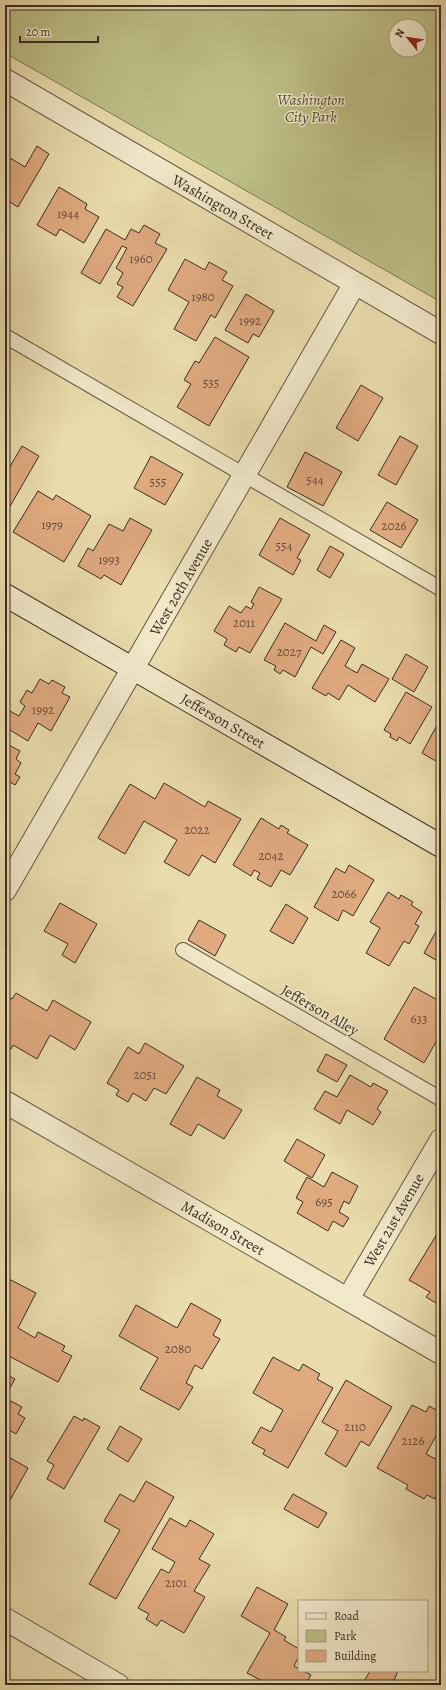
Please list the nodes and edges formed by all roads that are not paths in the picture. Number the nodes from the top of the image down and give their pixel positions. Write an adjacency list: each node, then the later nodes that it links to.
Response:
1 (5, 80): 2 (street, Washington Street)
2 (356, 284): 3 (street, Washington Street); 5 (street, West 20th Avenue)
3 (441, 333)
4 (5, 336): 5 (lane)
5 (246, 476): 6 (lane); 8 (street, West 20th Avenue)
6 (441, 589)
7 (5, 595): 8 (street, Jefferson Street)
8 (133, 669): 9 (street, Jefferson Street); 10 (street, West 20th Avenue)
9 (441, 846)
10 (5, 890)
11 (183, 950): 12 (lane, Jefferson Alley)
12 (441, 1098)
13 (5, 1102): 15 (street, Madison Street)
14 (441, 1140): 15 (street, West 21st Avenue)
15 (348, 1299): 16 (street, Madison Street)
16 (441, 1353)
17 (5, 1619): 18 (street)
18 (118, 1685)

